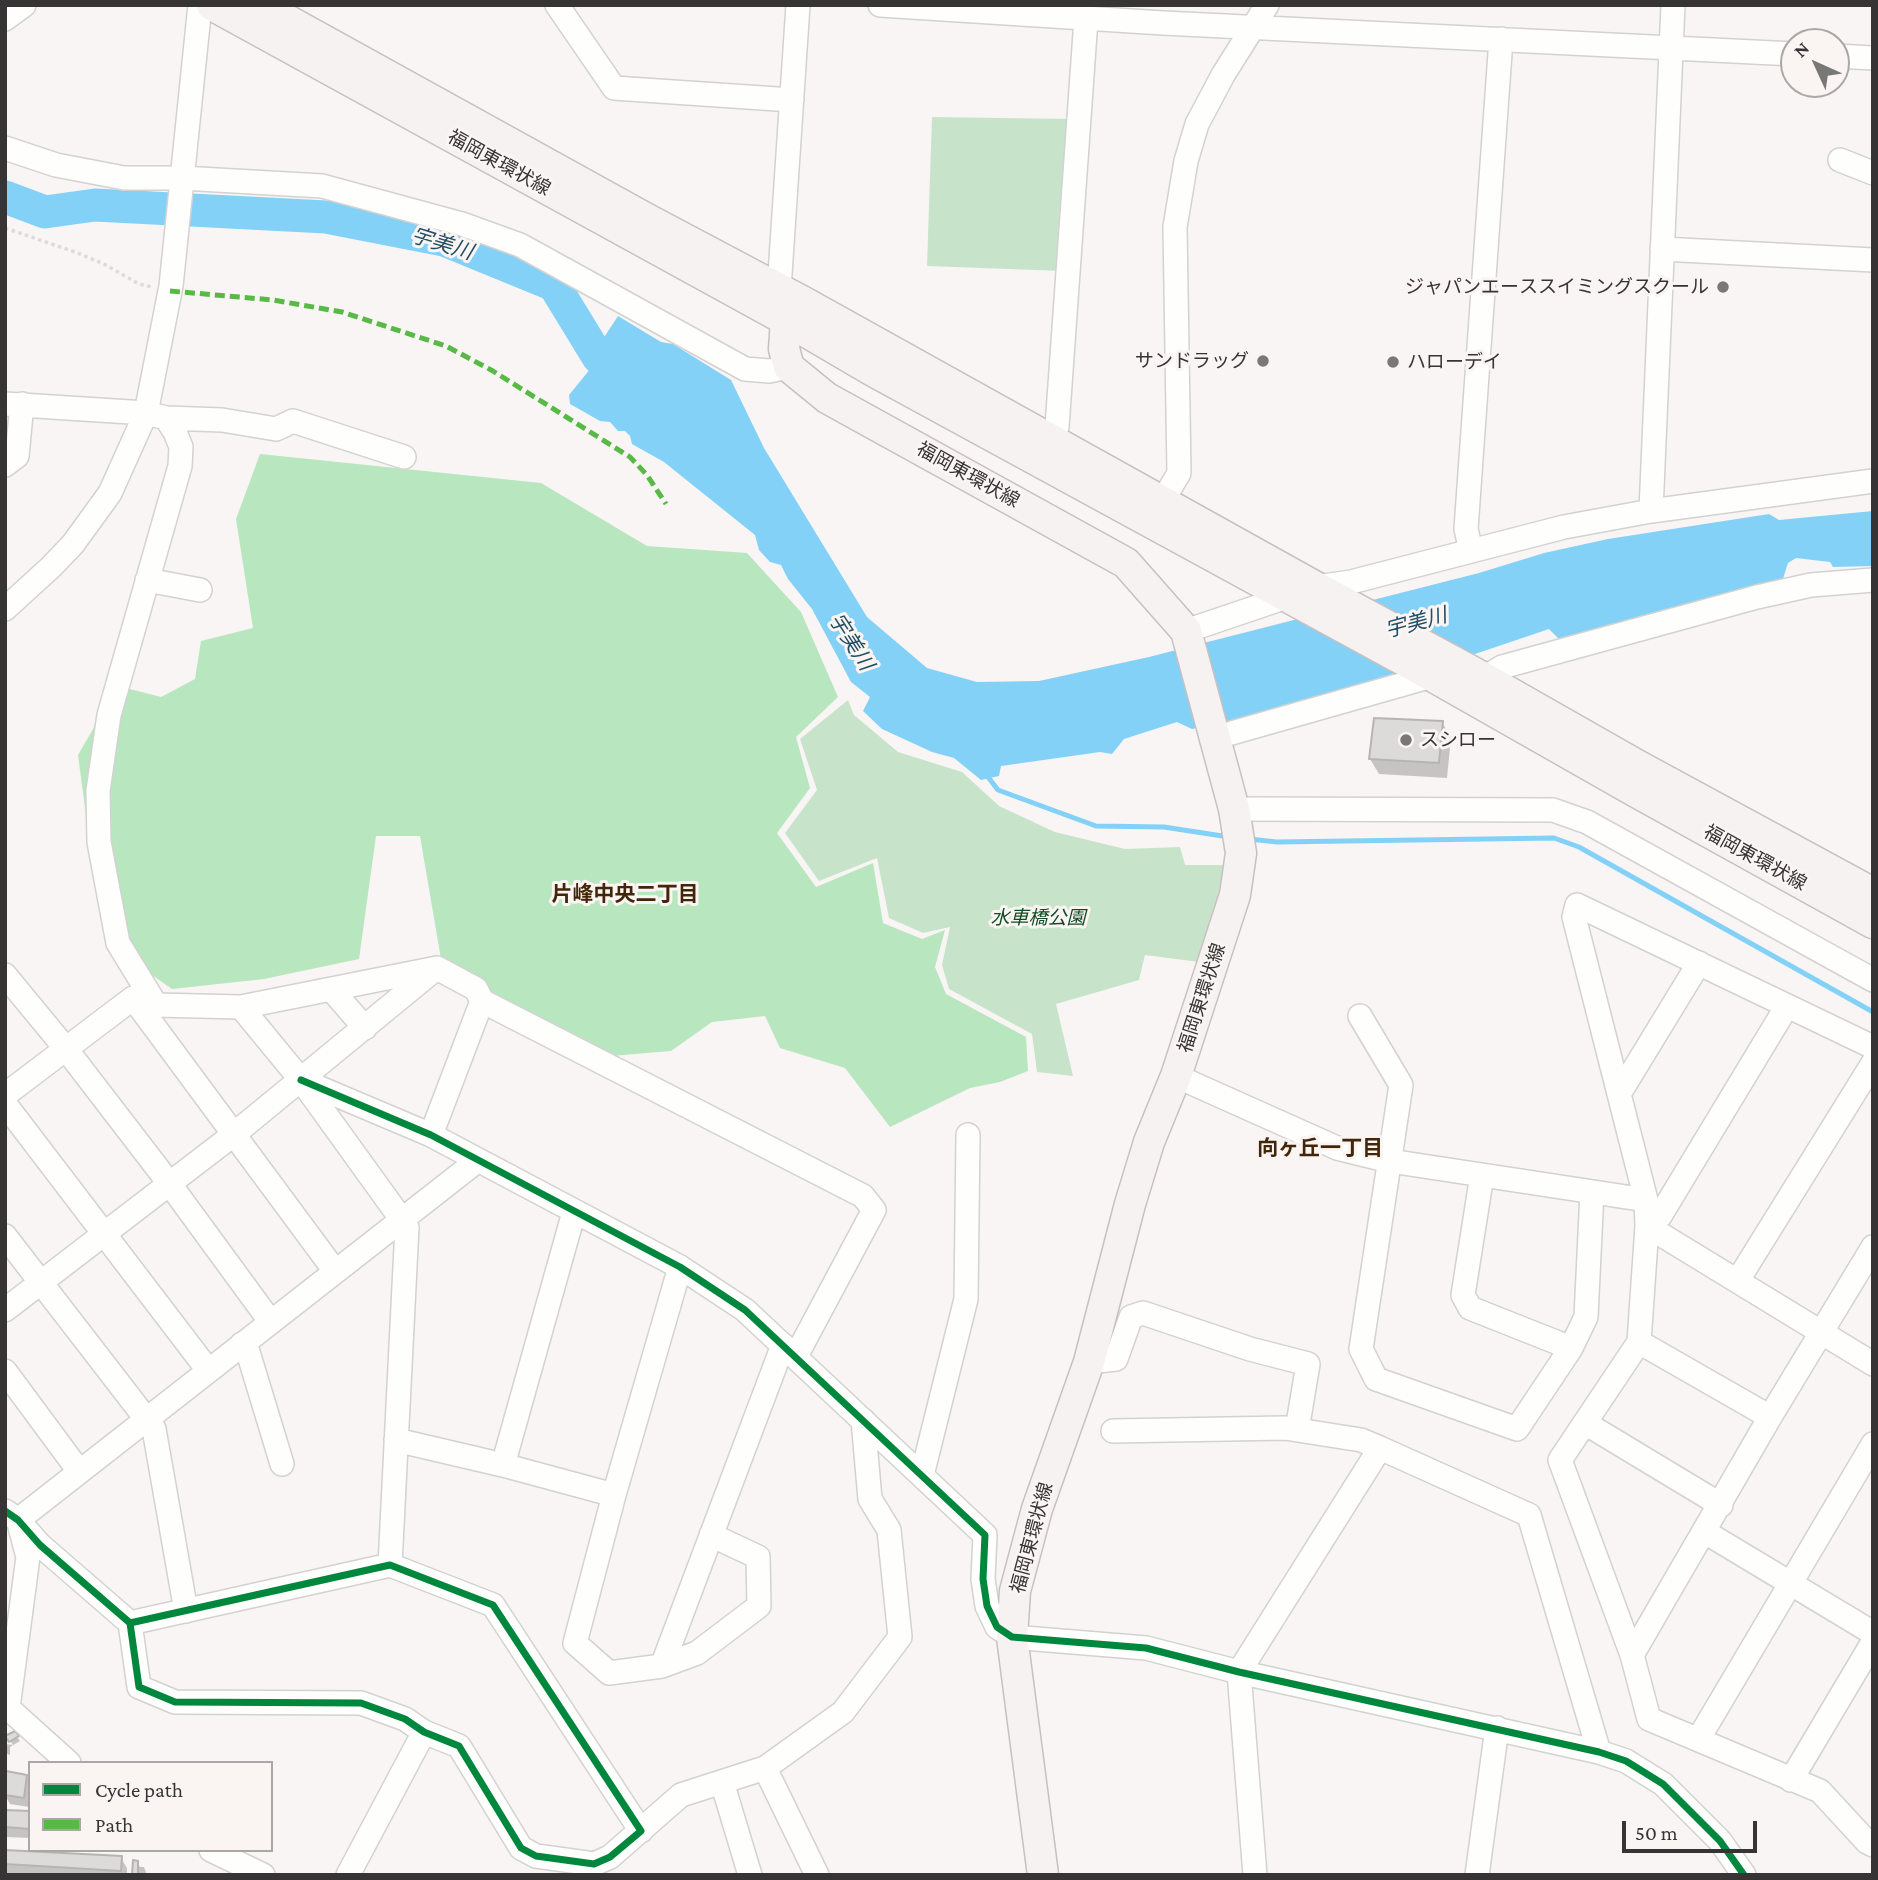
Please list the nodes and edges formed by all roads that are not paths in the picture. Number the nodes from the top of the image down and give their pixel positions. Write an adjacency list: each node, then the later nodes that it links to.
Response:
1 (24, 5): 12 (street)
2 (200, 5): 24 (street)
3 (212, 5): 28 (main road, 福岡東環状線)
4 (260, 5): 27 (main road, 福岡東環状線)
5 (557, 5): 20 (street)
6 (798, 5): 20 (street)
7 (880, 5): 10 (street)
8 (1267, 5): 14 (street)
9 (1673, 5): 16 (street)
10 (984, 8): 13 (street)
11 (1162, 14): 13 (street); 14 (street)
12 (5, 19)
13 (1086, 19): 32 (street)
14 (1253, 27): 15 (street); 36 (street)
15 (1501, 39): 16 (street); 38 (street)
16 (1671, 47): 17 (street); 25 (street)
17 (1780, 53)
18 (1850, 57): 19 (street)
19 (1873, 58)
20 (792, 100): 27 (street)
21 (5, 148): 24 (street)
22 (1840, 160): 23 (street)
23 (1873, 173)
24 (182, 178): 29 (street); 31 (street)
25 (1662, 248): 26 (street); 37 (street)
26 (1873, 260)
27 (779, 289): 28 (main road); 32 (main road, 福岡東環状線)
28 (786, 320): 29 (main road); 42 (main road, 福岡東環状線)
29 (789, 367): 44 (main road, 福岡東環状線)
30 (14, 404): 31 (street); 34 (street)
31 (156, 416): 33 (street); 39 (street); 43 (street)
32 (1051, 440): 36 (main road, 福岡東環状線)
33 (404, 457)
34 (5, 465)
35 (1873, 481): 37 (street)
36 (1163, 502): 42 (main road, 福岡東環状線)
37 (1651, 511): 38 (street)
38 (1471, 551): 42 (street)
39 (147, 580): 41 (street); 58 (street)
40 (1873, 580): 46 (street)
41 (200, 590)
42 (1304, 594): 44 (street); 45 (main road)
43 (5, 609)
44 (1188, 637): 47 (main road, 福岡東環状線)
45 (1435, 669): 46 (main road, 福岡東環状線); 47 (street); 50 (main road, 福岡東環状線)
46 (1483, 678): 49 (main road, 福岡東環状線)
47 (1213, 733): 48 (main road, 福岡東環状線)
48 (1234, 814): 54 (street); 66 (main road, 福岡東環状線)
49 (1873, 893)
50 (1873, 923)
51 (1699, 963): 60 (street); 68 (street); 68 (street)
52 (437, 968): 55 (street); 57 (street); 62 (street)
53 (5, 975): 64 (street)
54 (1873, 981)
55 (331, 989): 59 (street); 62 (street)
56 (133, 998): 58 (street); 64 (street); 71 (street)
57 (482, 1000): 72 (street); 96 (street)
58 (156, 1004): 59 (street)
59 (242, 1006): 67 (street)
60 (1787, 1006): 63 (street); 82 (street)
61 (1360, 1016): 75 (street)
62 (365, 1028): 67 (street)
63 (1873, 1047)
64 (66, 1049): 69 (street); 77 (street)
65 (1873, 1063): 88 (street)
66 (1176, 1076): 75 (street); 97 (main road, 福岡東環状線)
67 (302, 1080): 71 (street); 72 (street); 81 (street)
68 (1619, 1094): 79 (street)
69 (5, 1095)
70 (5, 1104): 83 (street)
71 (233, 1135): 77 (street); 87 (street)
72 (430, 1135): 74 (street)
73 (968, 1135): 113 (street)
74 (477, 1161): 80 (street); 81 (street)
75 (1390, 1161): 76 (street); 95 (street)
76 (1482, 1175): 78 (street); 95 (street)
77 (169, 1183): 83 (street); 91 (street)
78 (1592, 1192): 79 (street); 95 (street)
79 (1646, 1200): 82 (street)
80 (574, 1212): 86 (street); 111 (street)
81 (401, 1219): 87 (street); 107 (street)
82 (1647, 1226): 88 (street); 93 (street)
83 (105, 1233): 89 (street); 99 (street)
84 (5, 1236): 89 (street)
85 (1873, 1247): 92 (street)
86 (680, 1268): 96 (street); 114 (street)
87 (335, 1270): 91 (street)
88 (1738, 1280): 92 (street)
89 (41, 1283): 90 (street); 102 (street)
90 (5, 1310)
91 (270, 1321): 94 (street)
92 (1820, 1332): 98 (street); 101 (street)
93 (1639, 1342): 101 (street); 104 (street)
94 (242, 1344): 99 (street); 110 (street)
95 (1571, 1348)
96 (789, 1351): 103 (street); 118 (street)
97 (1089, 1362): 105 (street); 124 (main road, 福岡東環状線)
98 (1873, 1364)
99 (208, 1370): 102 (street)
100 (5, 1371): 112 (street)
101 (1770, 1417): 115 (street)
102 (146, 1420): 112 (street); 121 (street)
103 (863, 1420): 113 (street); 135 (street)
104 (1585, 1423): 115 (street); 126 (street)
105 (1297, 1430): 106 (street); 109 (street)
106 (1113, 1431)
107 (396, 1440): 111 (street); 119 (street)
108 (1873, 1444): 120 (street)
109 (1380, 1448): 128 (street); 133 (street)
110 (282, 1464)
111 (503, 1465): 114 (street)
112 (79, 1471): 116 (street)
113 (922, 1475): 124 (street)
114 (614, 1495): 127 (street)
115 (1721, 1505): 117 (street)
116 (12, 1515): 122 (street); 129 (street)
117 (1705, 1532): 120 (street); 126 (street)
118 (711, 1535): 127 (street); 127 (street)
119 (390, 1565): 121 (street); 138 (street)
120 (1791, 1583): 123 (street); 132 (street)
121 (186, 1611): 122 (street)
122 (130, 1623): 131 (street)
123 (1873, 1633)
124 (1012, 1637): 128 (street); 145 (main road, 福岡東環状線)
125 (1873, 1642): 136 (street)
126 (1632, 1656): 132 (street)
127 (662, 1667)
128 (1239, 1672): 130 (street); 146 (street)
129 (7, 1709): 134 (street)
130 (1497, 1728): 133 (street); 147 (street)
131 (424, 1732): 138 (street); 142 (street)
132 (1699, 1738): 136 (street)
133 (1600, 1752): 148 (street)
134 (67, 1761)
135 (759, 1770): 137 (street); 144 (street)
136 (1791, 1780): 139 (street)
137 (722, 1782): 138 (street); 143 (street)
138 (641, 1831)
139 (1871, 1839)
140 (215, 1852): 141 (street)
141 (263, 1875)
142 (348, 1875)
143 (750, 1875)
144 (817, 1875)
145 (1043, 1875)
146 (1255, 1875)
147 (1477, 1875)
148 (1744, 1875)

